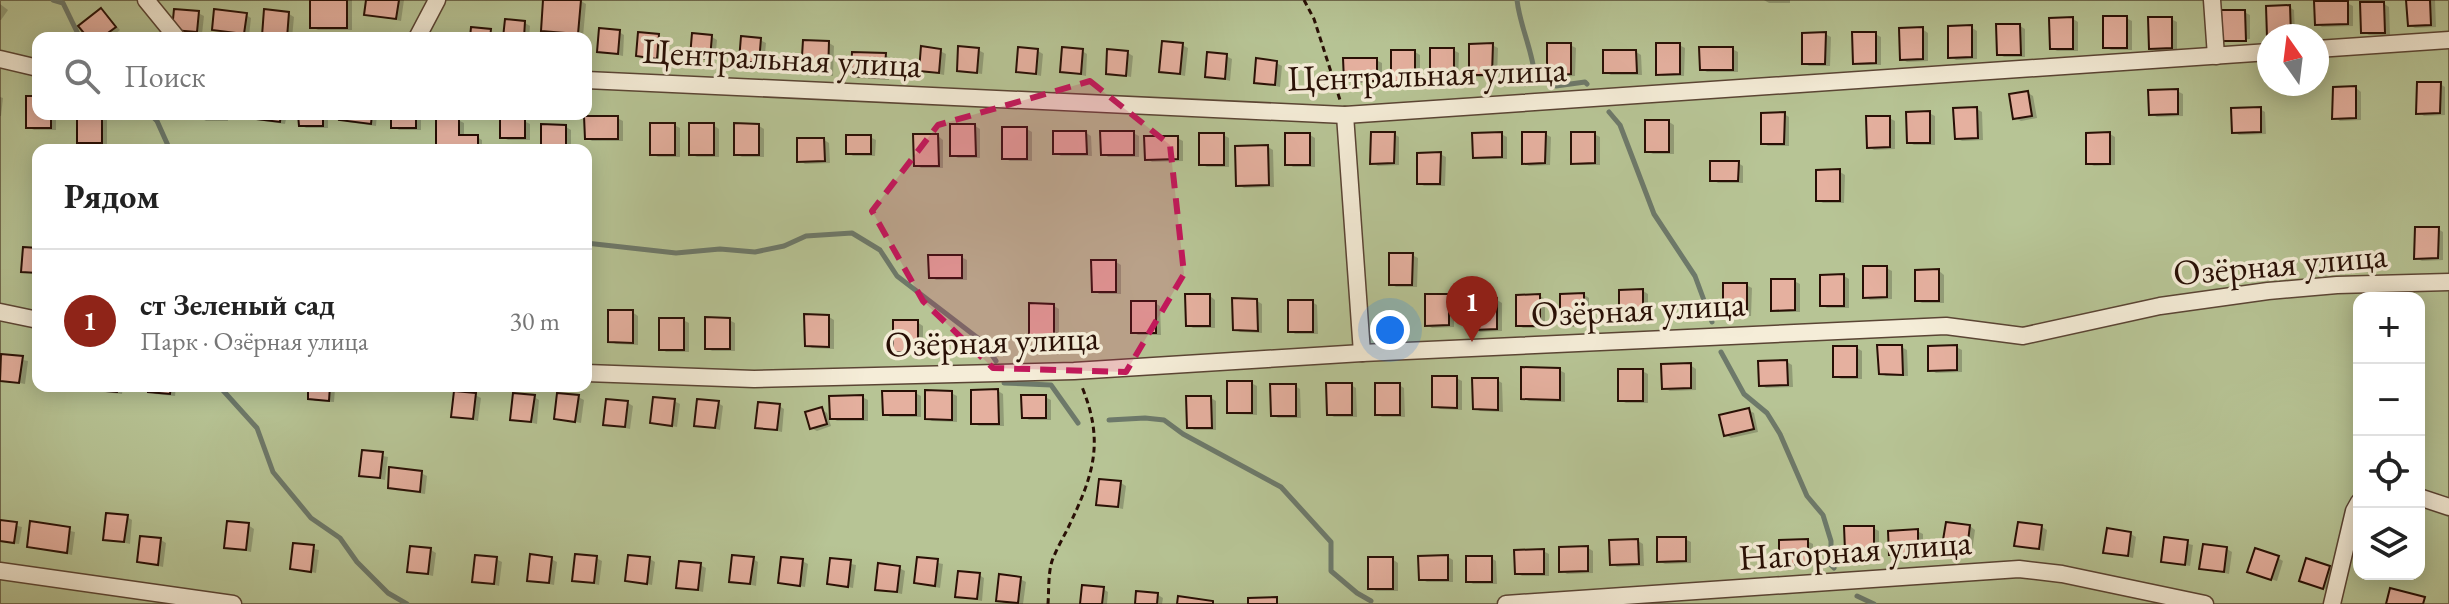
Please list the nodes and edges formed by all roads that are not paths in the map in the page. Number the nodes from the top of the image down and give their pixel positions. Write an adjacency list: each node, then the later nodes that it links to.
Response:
1 (146, 0): 4 (street)
2 (437, 0): 5 (street)
3 (2212, 0): 9 (street)
4 (172, 32)
5 (420, 32)
6 (2449, 40): 7 (street)
7 (2329, 48)
8 (2257, 53): 9 (street, Центральная улица)
9 (2216, 56): 13 (street, Центральная улица)
10 (0, 59): 11 (street)
11 (32, 67)
12 (592, 80): 13 (street, Центральная улица)
13 (1345, 115): 17 (street)
14 (2449, 282): 17 (street, Озёрная улица)
15 (0, 312): 16 (street)
16 (32, 319)
17 (1362, 353): 18 (street, Озёрная улица)
18 (592, 373)
19 (2425, 499): 20 (street)
20 (2449, 507)
21 (2356, 508): 26 (street)
22 (0, 571): 23 (street)
23 (233, 604)
24 (1506, 604): 25 (street, Нагорная улица)
25 (2205, 604)
26 (2332, 604)

